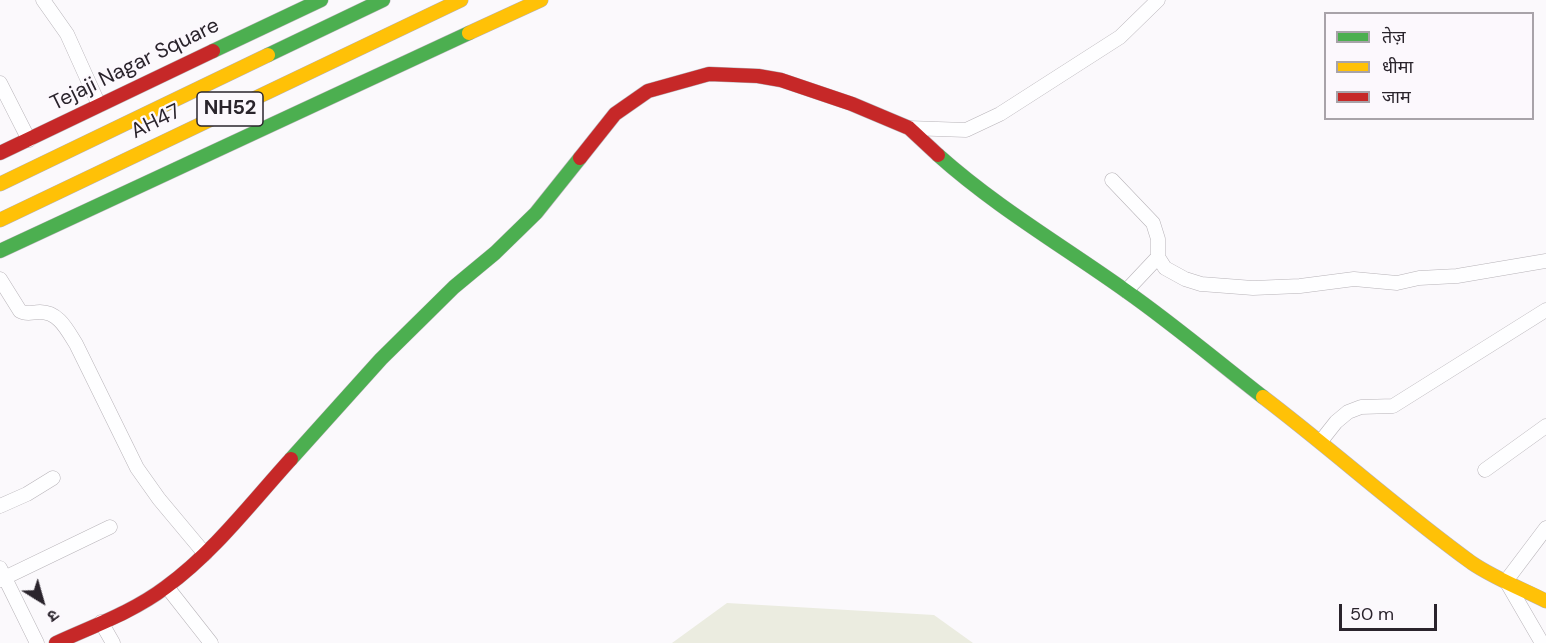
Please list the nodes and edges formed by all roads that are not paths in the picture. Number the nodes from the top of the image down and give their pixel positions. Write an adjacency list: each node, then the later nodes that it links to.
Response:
1 (43, 0): 8 (street)
2 (321, 0): 8 (main road, Tejaji Nagar Square)
3 (383, 0): 13 (main road, AH47 / NH52)
4 (461, 0): 14 (main road, AH47 / NH52)
5 (541, 0): 15 (main road)
6 (1158, 0): 9 (street)
7 (0, 82): 10 (street)
8 (99, 105): 10 (main road, Tejaji Nagar Square)
9 (909, 128): 19 (main road); 28 (main road)
10 (29, 140): 11 (main road, Tejaji Nagar Square)
11 (0, 153)
12 (1112, 180): 16 (street)
13 (0, 184)
14 (0, 220)
15 (0, 251)
16 (1158, 257): 17 (street); 19 (street)
17 (1546, 261)
18 (0, 279): 28 (street)
19 (1125, 291): 22 (main road)
20 (1546, 310): 22 (street)
21 (1546, 426): 23 (street)
22 (1321, 441): 30 (main road)
23 (1485, 471)
24 (53, 478): 25 (street)
25 (0, 506)
26 (110, 527): 29 (street)
27 (1546, 528): 30 (street)
28 (205, 554): 31 (main road)
29 (2, 575): 34 (street)
30 (1506, 581): 32 (main road); 38 (street)
31 (167, 587): 33 (main road); 37 (street)
32 (1546, 601)
33 (101, 622): 35 (main road); 36 (street)
34 (38, 643)
35 (56, 643)
36 (113, 643)
37 (211, 643)
38 (1542, 643)

